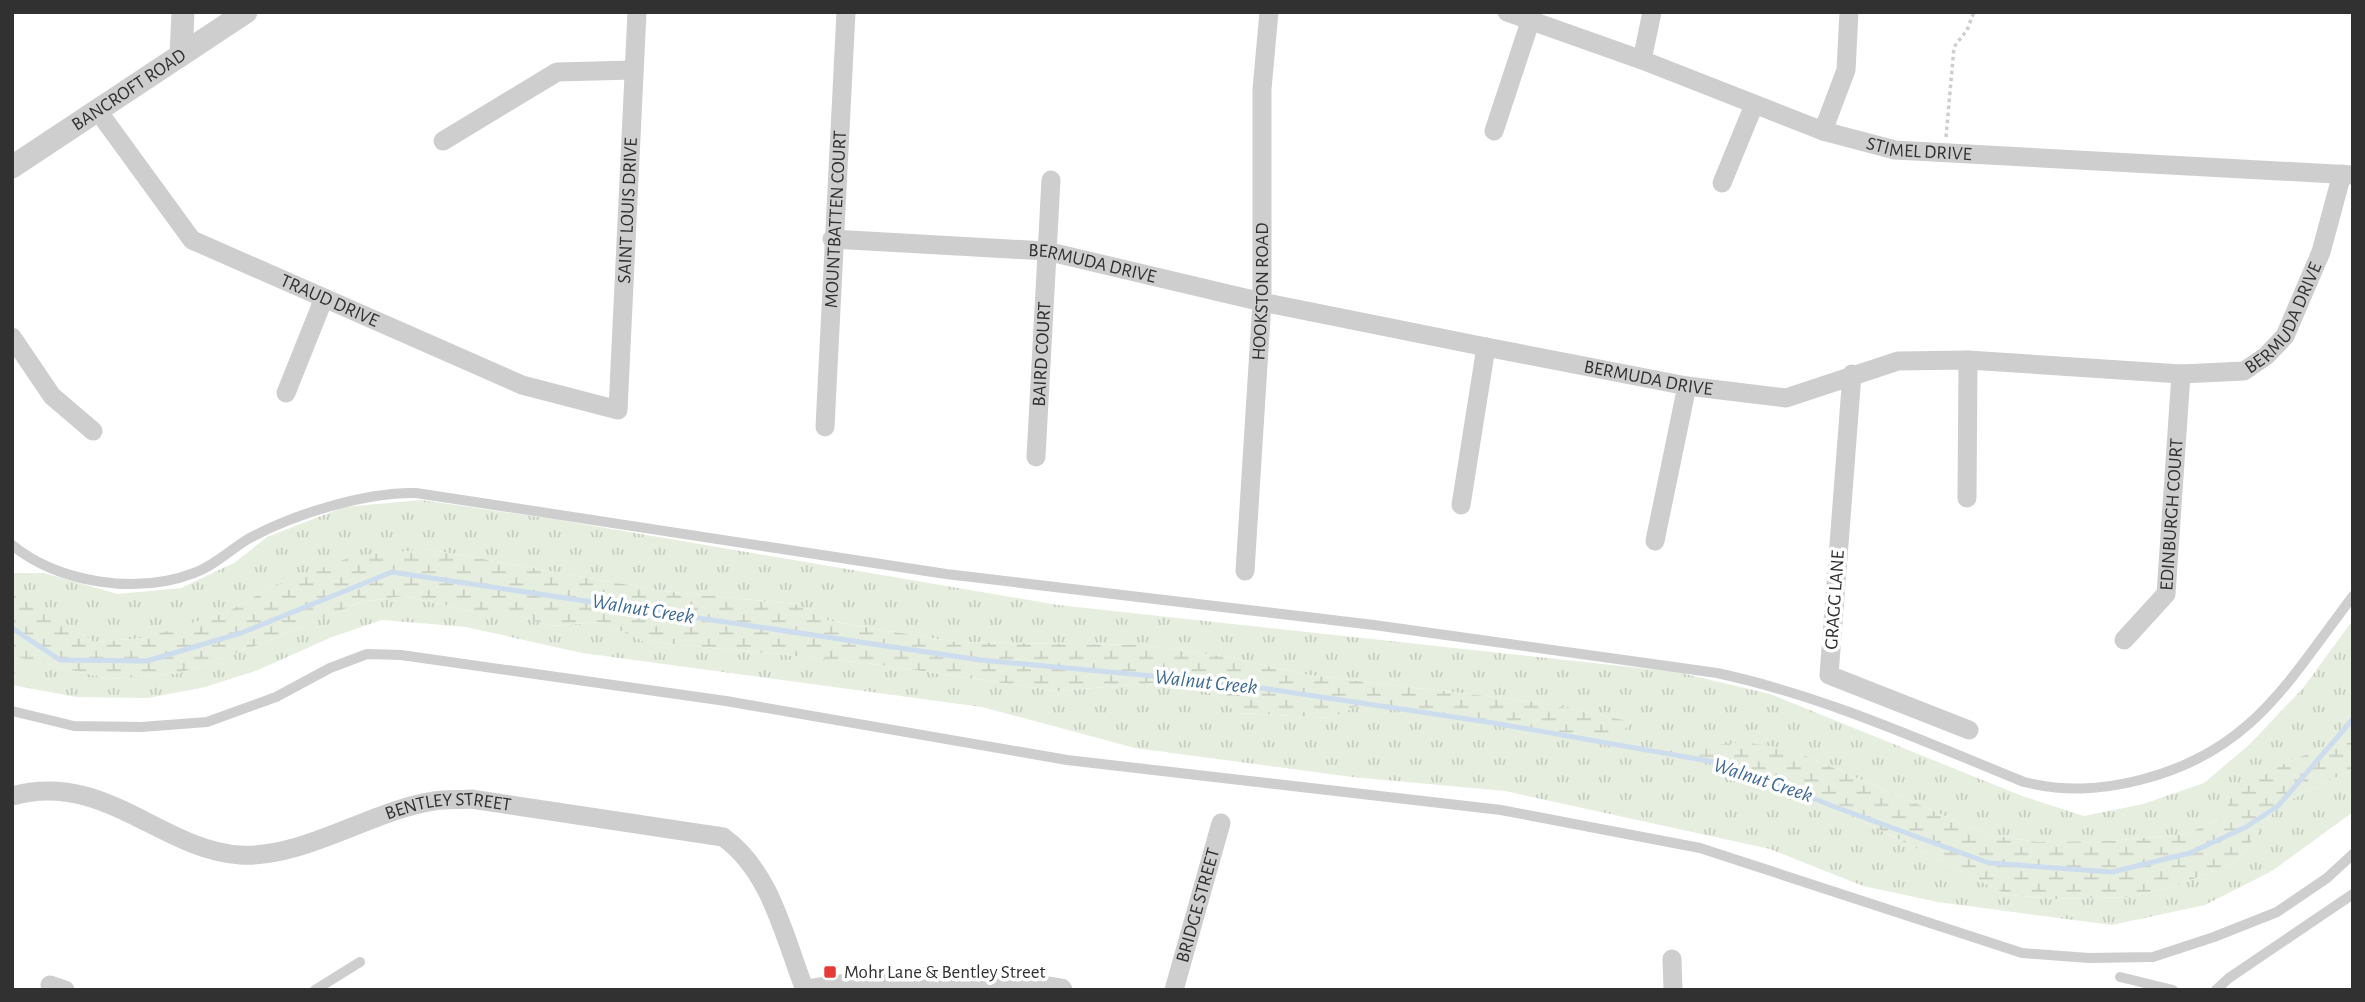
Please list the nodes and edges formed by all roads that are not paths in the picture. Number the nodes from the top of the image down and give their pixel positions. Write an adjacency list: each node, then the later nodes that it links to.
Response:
1 (183, 12): 10 (street)
2 (246, 12): 10 (street, BANCROFT ROAD)
3 (637, 12): 12 (street, SAINT LOUIS DRIVE)
4 (846, 12): 22 (street, MOUNTBATTEN COURT)
5 (1269, 12): 25 (street, HOOKSTON ROAD)
6 (1507, 12): 9 (street, STIMEL DRIVE)
7 (1652, 12): 11 (street)
8 (1849, 12): 16 (street)
9 (1530, 22): 11 (street, STIMEL DRIVE); 15 (street)
10 (181, 55): 14 (street, BANCROFT ROAD)
11 (1642, 60): 13 (street, STIMEL DRIVE)
12 (633, 70): 17 (street); 33 (street, SAINT LOUIS DRIVE)
13 (1754, 105): 16 (street, STIMEL DRIVE); 21 (street)
14 (98, 111): 18 (street, BANCROFT ROAD); 24 (street, TRAUD DRIVE)
15 (1494, 131)
16 (1823, 131): 19 (street, STIMEL DRIVE)
17 (443, 141)
18 (12, 167)
19 (2348, 175): 30 (street, BERMUDA DRIVE)
20 (1051, 180): 23 (street, BAIRD COURT)
21 (1722, 183)
22 (832, 239): 23 (street, BERMUDA DRIVE); 34 (street, MOUNTBATTEN COURT)
23 (1046, 251): 25 (street, BERMUDA DRIVE); 36 (street, BAIRD COURT)
24 (324, 298): 32 (street); 33 (street, TRAUD DRIVE)
25 (1262, 302): 27 (street, BERMUDA DRIVE); 41 (street, HOOKSTON ROAD)
26 (12, 337): 35 (street)
27 (1486, 347): 31 (street, BERMUDA DRIVE); 38 (street)
28 (1968, 360): 29 (street, BERMUDA DRIVE); 30 (street, BERMUDA DRIVE); 37 (street)
29 (1852, 374): 31 (street, BERMUDA DRIVE); 45 (street, GRAGG LANE)
30 (2181, 374): 43 (street, EDINBURGH COURT)
31 (1687, 386): 39 (street)
32 (286, 393)
33 (618, 410)
34 (825, 427)
35 (93, 432)
36 (1036, 457)
37 (1966, 498)
38 (1461, 505)
39 (1655, 541)
40 (12, 545): 42 (lane)
41 (1245, 571)
42 (2353, 596)
43 (2124, 640)
44 (12, 710): 48 (lane)
45 (1969, 730)
46 (12, 796): 55 (street, BENTLEY STREET)
47 (1221, 823): 58 (street, BRIDGE STREET)
48 (2353, 853)
49 (2353, 894): 61 (lane)
50 (1672, 959): 59 (street)
51 (360, 962): 54 (lane)
52 (2120, 977): 60 (lane)
53 (1002, 985): 56 (street); 57 (street)
54 (315, 990)
55 (805, 990)
56 (813, 990)
57 (1061, 990)
58 (1174, 990)
59 (1673, 990)
60 (2173, 990)
61 (2216, 990)

